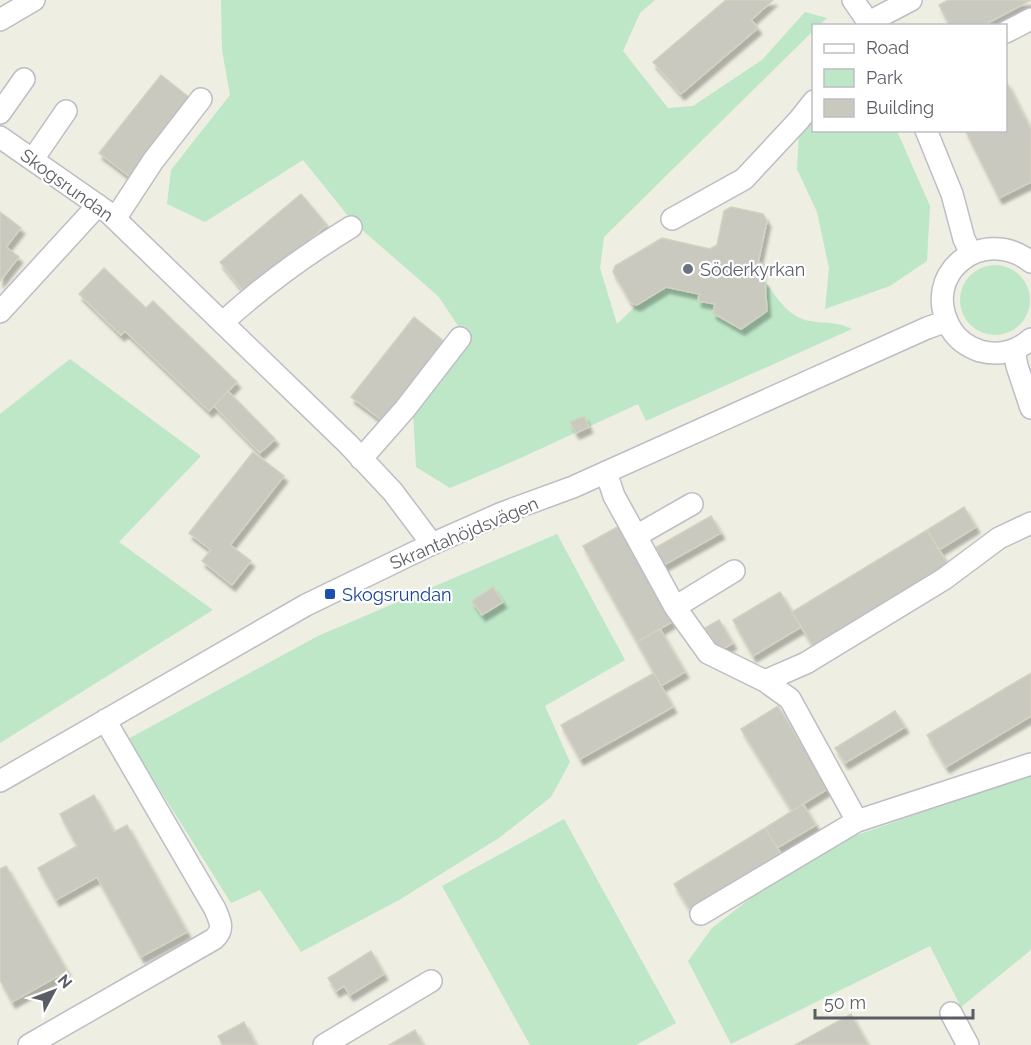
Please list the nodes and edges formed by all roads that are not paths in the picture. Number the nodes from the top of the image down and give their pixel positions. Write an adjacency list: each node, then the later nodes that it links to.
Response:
1 (34, 0): 5 (street)
2 (853, 0): 6 (street)
3 (911, 0): 6 (street)
4 (1031, 19): 7 (street)
5 (0, 20)
6 (870, 24)
7 (1007, 31)
8 (24, 79): 12 (street)
9 (201, 99): 17 (street)
10 (812, 102): 18 (street)
11 (66, 111): 15 (street)
12 (0, 113)
13 (927, 132): 20 (street)
14 (0, 137): 15 (street, Skogsrundan)
15 (33, 159): 16 (street, Skogsrundan)
16 (98, 206): 17 (street, Skogsrundan); 22 (street)
17 (115, 219): 24 (street, Skogsrundan)
18 (672, 219)
19 (351, 227): 24 (street)
20 (971, 253): 21 (street); 23 (street)
21 (1031, 262)
22 (0, 312)
23 (947, 321): 26 (street); 29 (street, Skrantahöjdsvägen)
24 (223, 322): 28 (street, Skogsrundan)
25 (460, 338): 28 (street)
26 (1023, 345): 27 (street)
27 (1031, 408)
28 (361, 459): 33 (street, Skogsrundan)
29 (606, 472): 32 (street); 33 (street, Skrantahöjdsvägen)
30 (692, 504): 32 (street)
31 (1031, 523): 36 (street)
32 (636, 536): 35 (street)
33 (432, 544): 37 (street, Skrantahöjdsvägen)
34 (734, 571): 35 (street)
35 (675, 607): 36 (street)
36 (765, 681): 40 (street)
37 (105, 720): 39 (street, Skrantahöjdsvägen); 44 (street)
38 (1031, 764): 40 (street)
39 (0, 781)
40 (857, 821): 41 (street)
41 (701, 914)
42 (431, 981): 45 (street)
43 (951, 1013): 46 (street)
44 (28, 1045)
45 (324, 1045)
46 (968, 1045)

